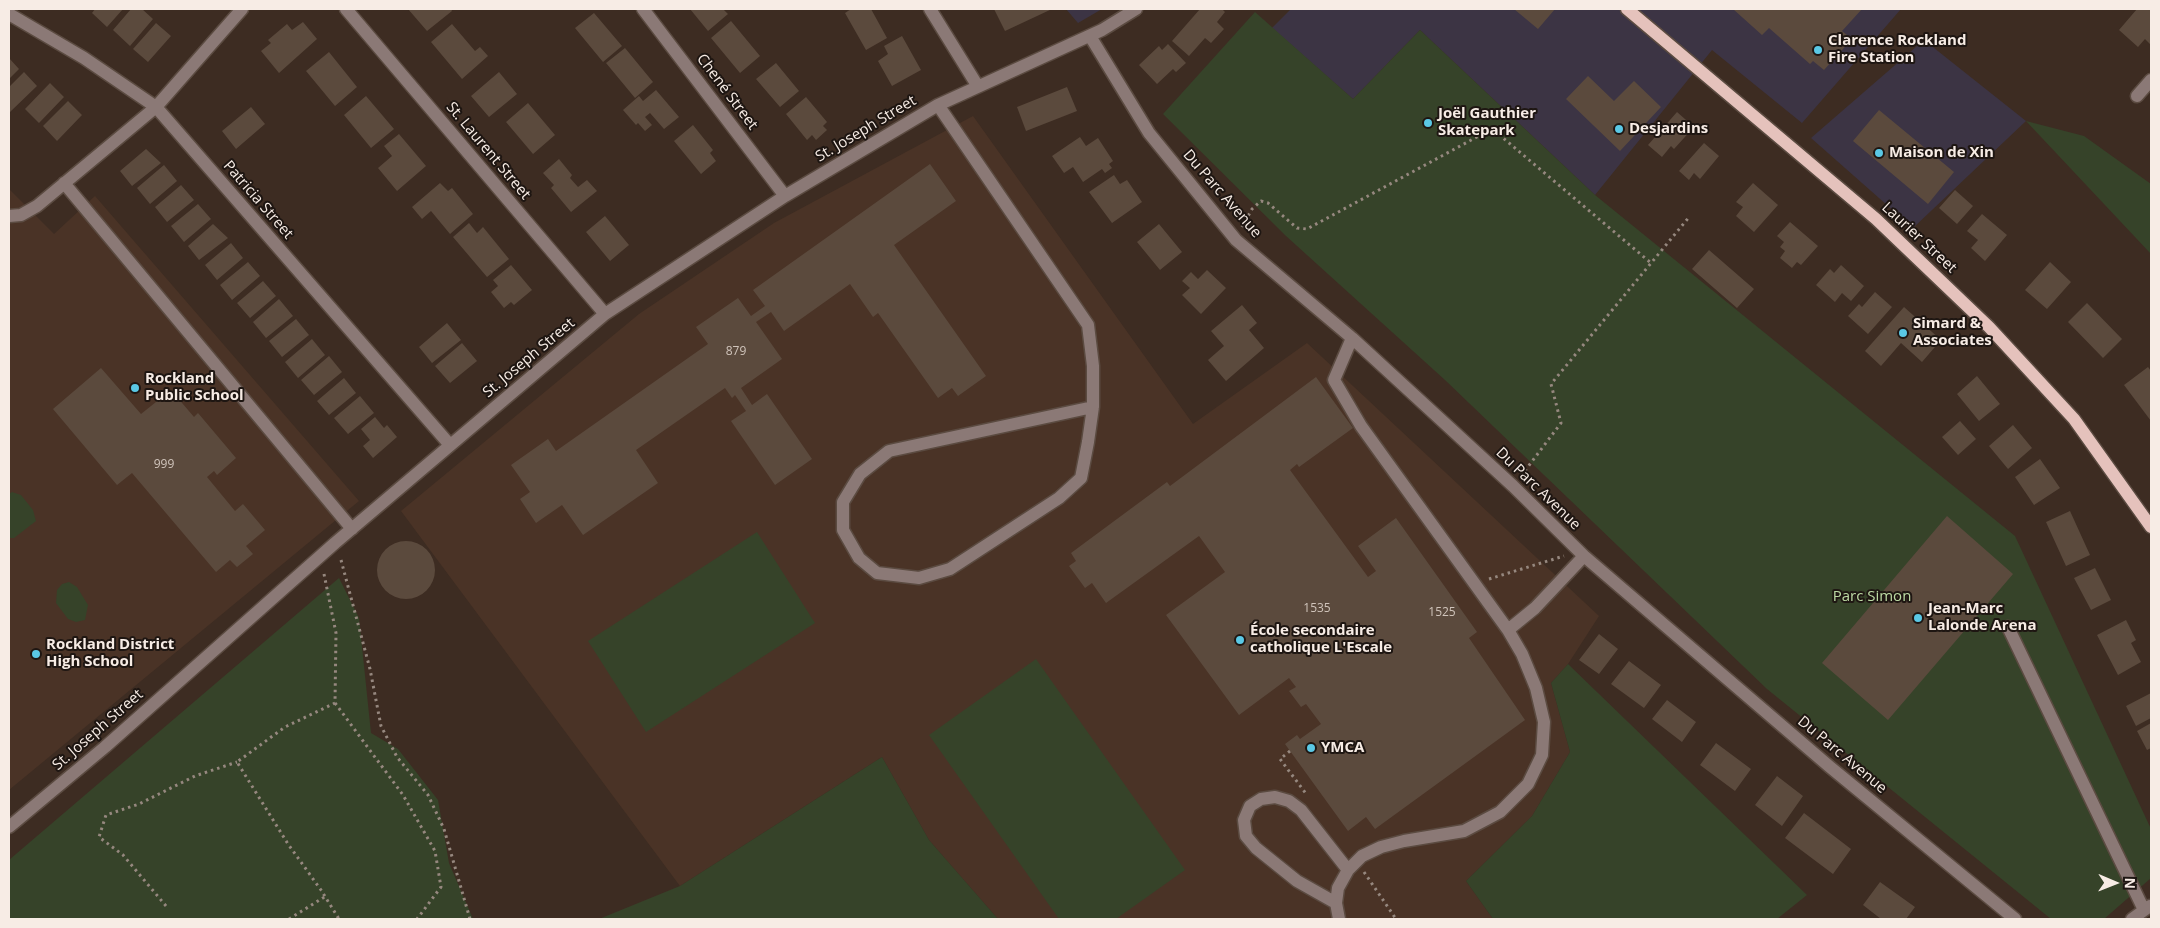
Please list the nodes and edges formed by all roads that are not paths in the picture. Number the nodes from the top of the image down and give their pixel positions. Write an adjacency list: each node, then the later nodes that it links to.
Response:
1 (242, 9): 13 (street)
2 (346, 9): 17 (street, St. Laurent Street)
3 (643, 9): 15 (street, Chené Street)
4 (930, 9): 10 (street)
5 (1136, 9): 8 (street, St. Joseph Street)
6 (1628, 9): 21 (main road, Laurier Street)
7 (9, 14): 13 (street, Patricia Street)
8 (1090, 36): 10 (street, St. Joseph Street); 18 (street, Du Parc Avenue)
9 (2151, 80): 11 (street)
10 (977, 85): 12 (street, St. Joseph Street)
11 (2137, 96)
12 (938, 105): 15 (street, St. Joseph Street); 19 (street)
13 (156, 107): 14 (street); 20 (street, Patricia Street)
14 (64, 183): 16 (street); 22 (street)
15 (786, 196): 17 (street, St. Joseph Street)
16 (9, 216)
17 (605, 314): 20 (street, St. Joseph Street)
18 (1352, 338): 23 (street, Du Parc Avenue); 25 (street)
19 (1093, 407): 19 (street)
20 (450, 445): 22 (street, St. Joseph Street)
21 (2151, 527)
22 (352, 529): 26 (street, St. Joseph Street)
23 (1584, 556): 25 (street); 31 (street, Du Parc Avenue)
24 (2008, 627): 29 (street)
25 (1508, 630): 27 (street)
26 (9, 827)
27 (1352, 866): 28 (street); 28 (street)
28 (1336, 903): 30 (street)
29 (2148, 907): 32 (street)
30 (1339, 919)
31 (2015, 919)
32 (2132, 919)

